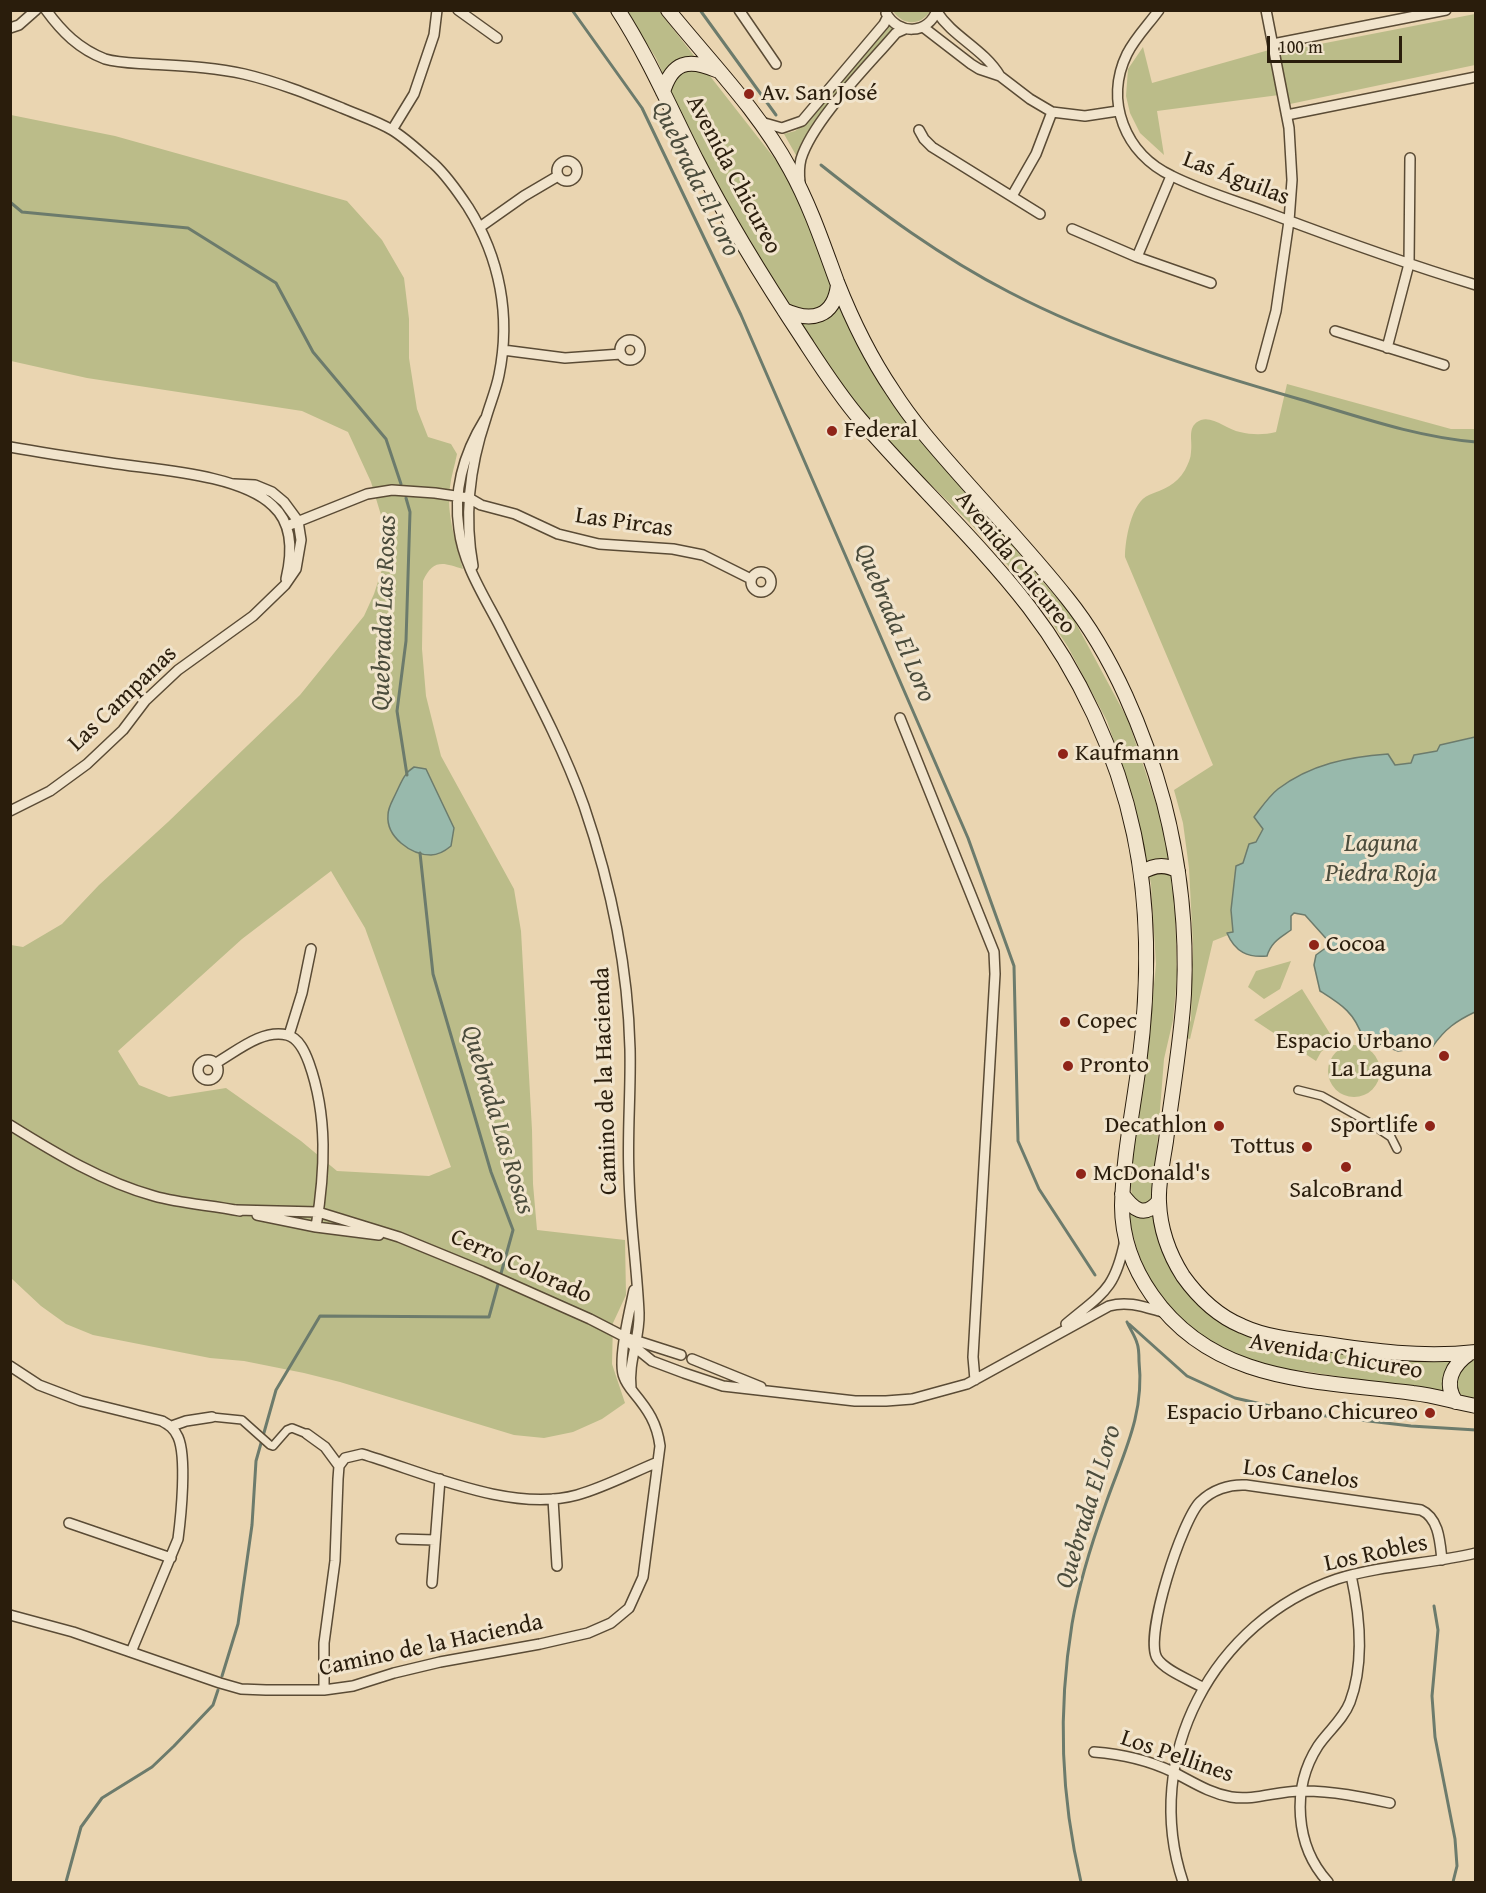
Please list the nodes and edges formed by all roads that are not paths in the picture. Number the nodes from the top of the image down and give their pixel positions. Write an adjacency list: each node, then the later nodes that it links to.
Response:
1 (36, 10): 14 (street)
2 (46, 10): 27 (street, Camino de la Hacienda)
3 (437, 10): 27 (street)
4 (458, 10): 16 (street)
5 (618, 10): 22 (main road, Avenida Chicureo)
6 (668, 10): 19 (main road, Avenida Chicureo)
7 (739, 10): 18 (street)
8 (1266, 10): 17 (street)
9 (1446, 10): 17 (street)
10 (937, 11): 13 (street); 20 (street)
11 (1157, 11): 23 (street, Las Águilas)
12 (886, 13): 15 (street); 26 (street)
13 (923, 27): 15 (street); 20 (street)
14 (10, 28)
15 (905, 29): 32 (street)
16 (497, 38)
17 (1273, 44): 25 (street)
18 (776, 64)
19 (720, 72): 22 (main road); 26 (main road, Avenida Chicureo)
20 (1000, 76): 24 (street)
21 (1476, 76): 25 (street)
22 (663, 92): 43 (main road, Avenida Chicureo)
23 (1118, 111): 24 (street); 31 (street, Las Águilas)
24 (1052, 112): 33 (street)
25 (1287, 115): 35 (street)
26 (761, 122): 32 (main road, Avenida Chicureo)
27 (392, 130): 36 (street, Camino de la Hacienda)
28 (919, 130): 33 (street)
29 (1410, 158): 39 (street)
30 (558, 176): 36 (street)
31 (1171, 176): 35 (street, Las Águilas); 38 (street)
32 (803, 193): 41 (main road, Avenida Chicureo)
33 (1012, 196): 34 (street)
34 (1040, 214)
35 (1289, 221): 39 (street, Las Águilas); 49 (street)
36 (480, 227): 46 (street, Camino de la Hacienda)
37 (1072, 229): 38 (street)
38 (1137, 257): 40 (street)
39 (1409, 264): 42 (street, Las Águilas); 45 (street)
40 (1211, 283)
41 (838, 285): 43 (main road); 62 (main road, Avenida Chicureo)
42 (1476, 285)
43 (784, 310): 63 (main road, Avenida Chicureo)
44 (1335, 331): 45 (street)
45 (1387, 348): 48 (street)
46 (503, 350): 47 (street); 50 (street, Camino de la Hacienda)
47 (621, 354)
48 (1444, 365)
49 (1261, 367)
50 (485, 419): 53 (street, Camino de la Hacienda); 54 (street, Camino de la Hacienda)
51 (10, 447): 52 (street)
52 (234, 484): 55 (street); 56 (street)
53 (457, 496): 54 (street, Las Pircas); 55 (street); 58 (street, Camino de la Hacienda)
54 (469, 498): 57 (street, Las Pircas); 58 (street, Camino de la Hacienda)
55 (298, 521): 56 (street); 59 (street, Las Campanas)
56 (287, 526): 59 (street)
57 (751, 579)
58 (476, 580): 77 (street, Camino de la Hacienda)
59 (285, 585): 61 (street, Las Campanas)
60 (900, 718): 88 (street)
61 (10, 811)
62 (1178, 871): 63 (main road); 71 (main road, Avenida Chicureo)
63 (1141, 873): 70 (main road, Avenida Chicureo)
64 (311, 949): 65 (street)
65 (289, 1035): 66 (street); 73 (street)
66 (216, 1063)
67 (1298, 1090): 69 (street)
68 (10, 1125): 72 (street, Cerro Colorado)
69 (1397, 1149)
70 (1122, 1194): 71 (main road); 76 (main road, Avenida Chicureo)
71 (1159, 1201): 82 (main road, Avenida Chicureo)
72 (236, 1210): 73 (street, Cerro Colorado); 74 (street, Cerro Colorado)
73 (318, 1212): 74 (street); 75 (street, Cerro Colorado)
74 (316, 1227): 75 (street, Cerro Colorado)
75 (399, 1237): 79 (street, Cerro Colorado)
76 (1125, 1238): 78 (main road, Avenida Chicureo); 80 (street, Cerro Colorado)
77 (636, 1285): 79 (street, Camino de la Hacienda); 81 (street, Camino de la Hacienda)
78 (1166, 1313): 80 (street, Cerro Colorado); 91 (main road, Avenida Chicureo)
79 (625, 1337): 81 (street, Cerro Colorado); 89 (street, Camino de la Hacienda)
80 (1050, 1338): 88 (street, Cerro Colorado)
81 (636, 1344): 83 (street, Cerro Colorado); 87 (street, Cerro Colorado); 89 (street, Camino de la Hacienda)
82 (1473, 1352): 91 (main road)
83 (681, 1355)
84 (692, 1359): 85 (street, Cerro Colorado)
85 (703, 1363): 87 (street); 90 (street, Cerro Colorado)
86 (10, 1366): 94 (street)
87 (700, 1378): 90 (street, Cerro Colorado)
88 (975, 1380): 90 (street, Cerro Colorado)
89 (630, 1388): 96 (street, Camino de la Hacienda)
90 (769, 1391)
91 (1456, 1402): 92 (main road, Avenida Chicureo)
92 (1476, 1406)
93 (212, 1417): 94 (street); 95 (street)
94 (172, 1426): 104 (street)
95 (307, 1434): 97 (street)
96 (658, 1462): 99 (street); 112 (street, Camino de la Hacienda)
97 (339, 1466): 98 (street); 112 (street)
98 (440, 1479): 99 (street); 102 (street)
99 (552, 1499): 106 (street)
100 (69, 1523): 104 (street)
101 (401, 1539): 102 (street)
102 (435, 1540): 108 (street)
103 (1476, 1553): 105 (street, Los Robles)
104 (171, 1558): 110 (street)
105 (1442, 1560): 107 (street, Los Robles); 111 (street, Los Canelos)
106 (557, 1566)
107 (1351, 1575): 111 (street, Los Robles); 115 (street)
108 (432, 1583)
109 (10, 1615): 110 (street, Camino de la Hacienda)
110 (131, 1652): 112 (street, Camino de la Hacienda)
111 (1203, 1688): 114 (street, Los Robles)
112 (324, 1690)
113 (1094, 1752): 114 (street, Los Pellines)
114 (1173, 1772): 115 (street, Los Pellines); 117 (street, Los Robles)
115 (1301, 1791): 116 (street, Los Pellines); 118 (street)
116 (1390, 1803)
117 (1183, 1882)
118 (1328, 1882)

